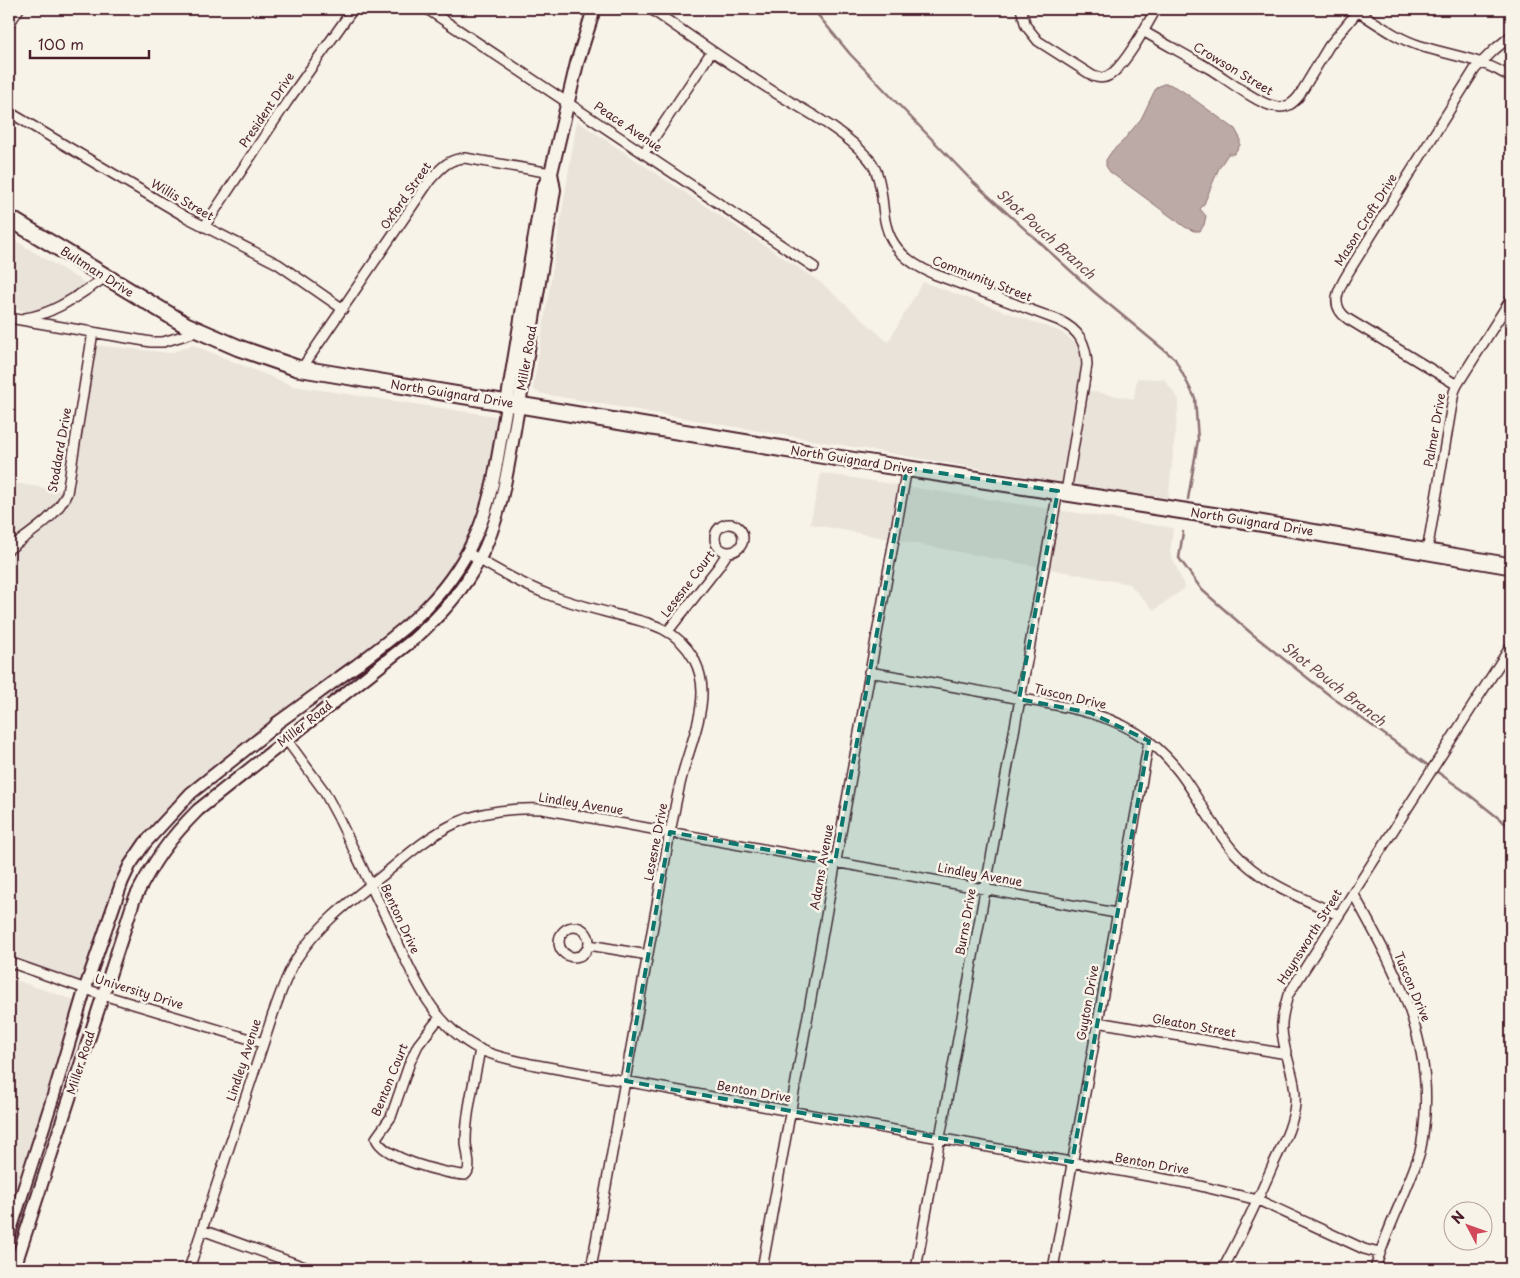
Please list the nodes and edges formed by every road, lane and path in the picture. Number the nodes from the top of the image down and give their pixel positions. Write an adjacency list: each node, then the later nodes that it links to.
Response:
1 (18, 9): 9 (street)
2 (353, 9): 20 (street, President Drive)
3 (427, 9): 15 (street, Peace Avenue)
4 (594, 9): 15 (main road, Miller Road)
5 (651, 9): 12 (street, Community Street)
6 (1022, 9): 10 (street)
7 (1156, 9): 10 (street)
8 (1356, 10): 10 (street, Crowson Street); 13 (street)
9 (9, 24)
10 (1143, 31)
11 (1511, 36): 13 (street, Mason Croft Drive)
12 (712, 51): 17 (street); 32 (street, Community Street)
13 (1480, 63): 14 (street); 29 (street, Mason Croft Drive)
14 (1511, 78)
15 (567, 101): 17 (street, Peace Avenue); 18 (main road, Miller Road)
16 (9, 112): 20 (street, Willis Street)
17 (644, 153): 21 (street, Peace Avenue)
18 (551, 174): 24 (street, Oxford Street); 30 (main road, Miller Road)
19 (9, 218): 22 (highway, Bultman Drive)
20 (204, 227): 24 (street, Willis Street)
21 (814, 267)
22 (106, 277): 25 (street); 26 (highway, Bultman Drive)
23 (1511, 299): 29 (street, Palmer Drive)
24 (344, 308): 28 (street, Oxford Street)
25 (12, 319): 27 (street)
26 (192, 328): 27 (street); 28 (highway, North Guignard Drive)
27 (93, 332): 33 (street, Stoddard Drive)
28 (302, 368): 30 (highway, North Guignard Drive)
29 (1457, 385): 36 (street, Palmer Drive)
30 (513, 404): 31 (highway, North Guignard Drive); 34 (street, Miller Road); 37 (street, Miller Road)
31 (907, 468): 32 (highway, North Guignard Drive); 41 (street, Adams Avenue)
32 (1062, 492): 36 (highway, North Guignard Drive); 42 (street, Burns Drive)
33 (9, 549)
34 (467, 552): 37 (street, Lesesne Drive); 55 (street, Miller Road)
35 (728, 552): 39 (street, Lesesne Court)
36 (1428, 552): 38 (highway, North Guignard Drive)
37 (480, 560): 39 (street, Lesesne Drive); 43 (street, Miller Road)
38 (1511, 566)
39 (668, 632): 45 (street, Lesesne Drive)
40 (1510, 651): 49 (street, Haynsworth Street)
41 (869, 672): 42 (street, Tuscon Drive); 46 (street, Adams Avenue)
42 (1019, 699): 44 (street, Tuscon Drive); 48 (street, Burns Drive)
43 (286, 739): 47 (street, Benton Drive); 56 (street, Miller Road)
44 (1149, 741): 50 (street, Guyton Drive); 51 (street, Tuscon Drive)
45 (670, 832): 46 (street, Lindley Avenue); 47 (street, Lindley Avenue); 53 (street, Lesesne Drive)
46 (835, 862): 48 (street, Lindley Avenue); 63 (street, Adams Avenue)
47 (370, 885): 57 (street, Benton Drive); 59 (street, Lindley Avenue)
48 (984, 889): 50 (street, Lindley Avenue); 64 (street, Burns Drive)
49 (1353, 893): 51 (street, Haynsworth Street); 69 (street, Tuscon Drive)
50 (1116, 913): 58 (street, Guyton Drive)
51 (1338, 915): 61 (street, Haynsworth Street)
52 (589, 945): 53 (street)
53 (648, 955): 62 (street, Lesesne Drive)
54 (9, 962): 55 (street, University Drive)
55 (85, 989): 56 (street, University Drive); 68 (street, Miller Road)
56 (103, 995): 59 (street, University Drive); 70 (street, Miller Road)
57 (440, 1017): 60 (street, Benton Drive); 60 (street, Benton Court)
58 (1097, 1022): 61 (street, Gleaton Street); 65 (street, Guyton Drive)
59 (263, 1044): 67 (street, Lindley Avenue)
60 (480, 1049): 62 (street, Benton Drive)
61 (1287, 1054): 66 (street, Haynsworth Street)
62 (626, 1081): 63 (street, Benton Drive); 73 (street, Lesesne Drive)
63 (791, 1111): 64 (street, Benton Drive); 74 (street, Adams Avenue)
64 (939, 1138): 65 (street, Benton Drive); 75 (street, Burns Drive)
65 (1072, 1162): 66 (street, Benton Drive); 76 (street, Guyton Drive)
66 (1258, 1200): 69 (street, Benton Drive); 77 (street, Haynsworth Street)
67 (202, 1230): 71 (street, Lindley Avenue); 72 (street)
68 (9, 1235)
69 (1379, 1253): 78 (street, Tuscon Drive)
70 (14, 1269)
71 (189, 1269)
72 (310, 1269)
73 (592, 1269)
74 (762, 1269)
75 (916, 1269)
76 (1052, 1269)
77 (1223, 1269)
78 (1374, 1269)

